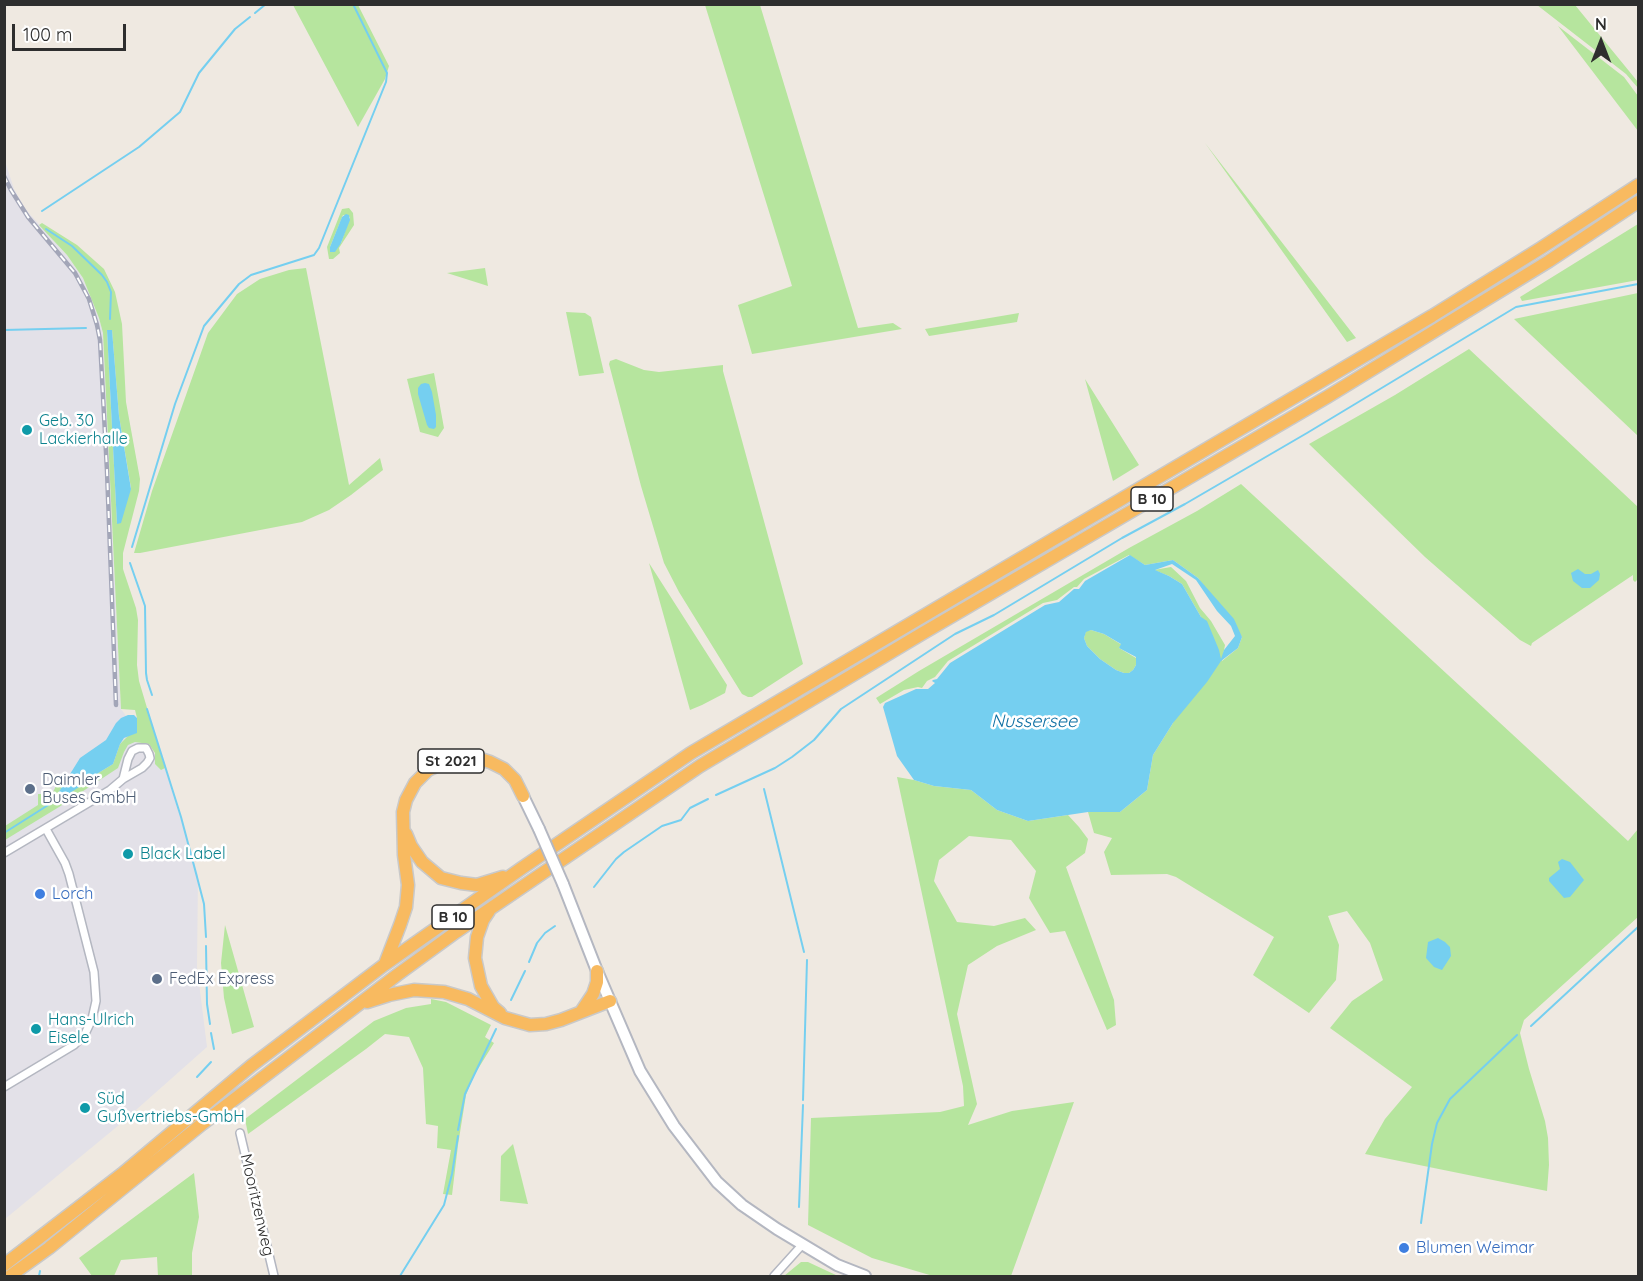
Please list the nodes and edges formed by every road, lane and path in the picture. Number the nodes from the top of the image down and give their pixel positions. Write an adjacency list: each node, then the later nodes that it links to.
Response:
1 (1638, 185): 8 (highway, B 10)
2 (1638, 202): 9 (highway, B 10)
3 (123, 779): 3 (street); 6 (street)
4 (523, 796): 5 (highway, St 2021); 11 (main road, St 2021, bridge)
5 (402, 825): 8 (highway); 10 (highway)
6 (46, 829): 7 (street); 16 (street)
7 (4, 853)
8 (522, 868): 10 (highway, B 10)
9 (492, 907): 13 (highway, B 10); 15 (highway)
10 (384, 965): 19 (highway, B 10)
11 (597, 972): 12 (main road, St 2021); 14 (highway)
12 (610, 1001): 14 (highway); 18 (main road, St 2021)
13 (354, 1006): 15 (highway); 20 (highway, B 10)
14 (581, 1013): 15 (highway)
15 (505, 1018)
16 (4, 1087)
17 (240, 1133): 21 (street, Mooritzenweg)
18 (802, 1245): 22 (street); 23 (main road, St 2021)
19 (4, 1265)
20 (10, 1276)
21 (274, 1276)
22 (774, 1276)
23 (865, 1276)

